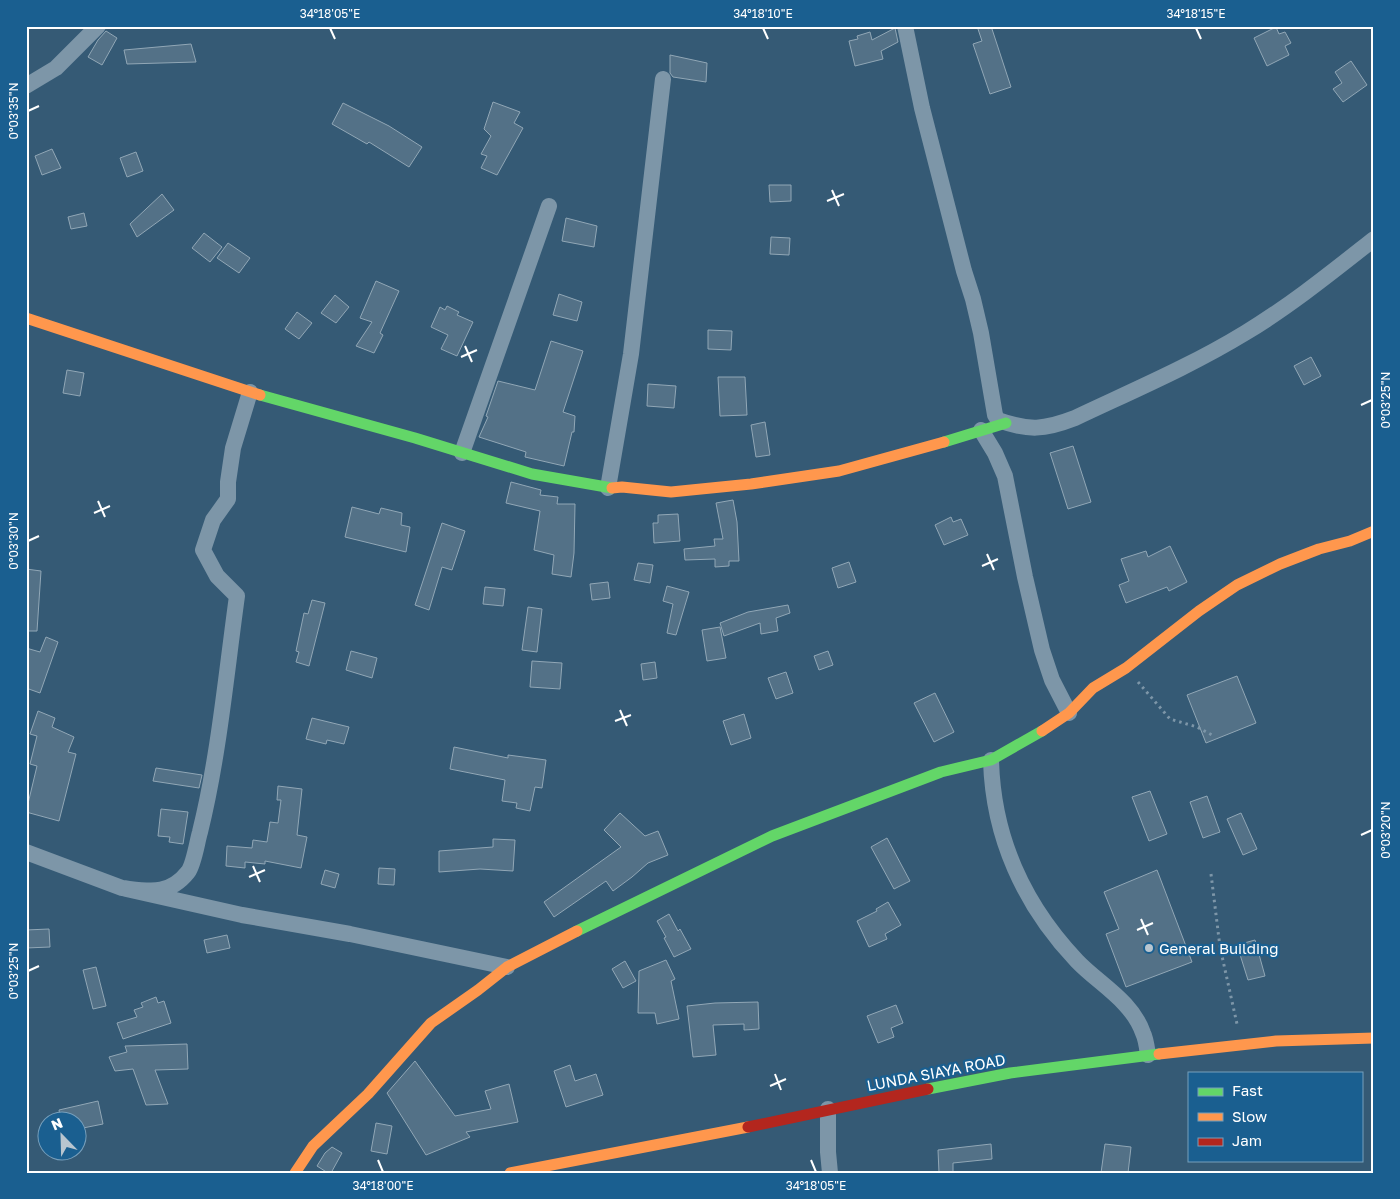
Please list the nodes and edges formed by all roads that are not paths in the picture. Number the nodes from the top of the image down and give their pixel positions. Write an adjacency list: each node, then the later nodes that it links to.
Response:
1 (98, 26): 4 (street)
2 (905, 26): 9 (street)
3 (663, 80): 12 (street)
4 (26, 86)
5 (549, 206): 11 (street)
6 (1374, 239): 9 (street)
7 (26, 318): 8 (street)
8 (250, 392): 11 (street); 17 (street)
9 (1006, 423): 10 (street)
10 (981, 430): 12 (street); 14 (street)
11 (462, 453): 12 (street)
12 (608, 488)
13 (1374, 531): 14 (street)
14 (1069, 713): 15 (street)
15 (990, 760): 18 (street); 20 (street)
16 (26, 852): 17 (street)
17 (122, 888): 18 (street)
18 (507, 967): 22 (street)
19 (1374, 1038): 20 (street, LUNDA SIAYA ROAD)
20 (1148, 1055): 21 (street, LUNDA SIAYA ROAD)
21 (828, 1109): 23 (street, LUNDA SIAYA ROAD); 24 (street)
22 (295, 1173)
23 (510, 1173)
24 (830, 1173)

